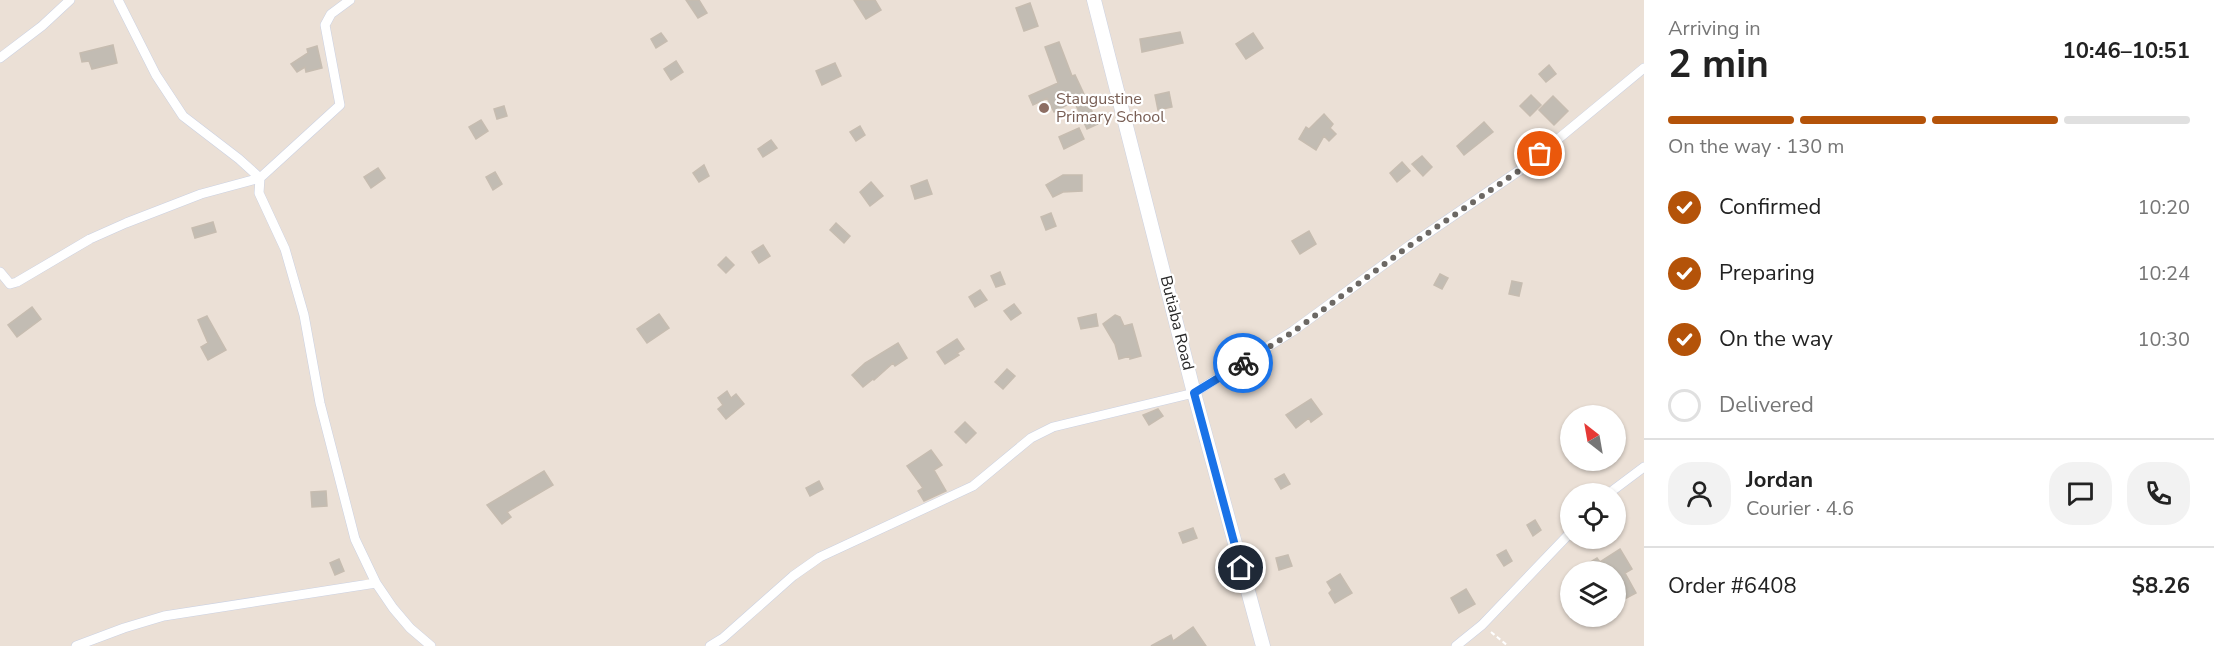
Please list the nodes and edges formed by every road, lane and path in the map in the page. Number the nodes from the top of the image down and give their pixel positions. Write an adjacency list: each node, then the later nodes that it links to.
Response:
1 (70, 0): 5 (street)
2 (118, 0): 7 (street)
3 (350, 0): 7 (street)
4 (1094, 0): 9 (main road, Butiaba Road)
5 (0, 58)
6 (1644, 68): 9 (street)
7 (260, 178): 8 (street); 13 (street)
8 (0, 272)
9 (1194, 393): 17 (street); 18 (main road, Butiaba Road)
10 (1644, 467): 11 (street)
11 (1623, 483)
12 (1560, 543): 14 (street)
13 (376, 583): 15 (street); 16 (street)
14 (1482, 625): 19 (street); 20 (path)
15 (76, 646)
16 (431, 646)
17 (710, 646)
18 (1263, 646)
19 (1456, 646)
20 (1508, 646)

